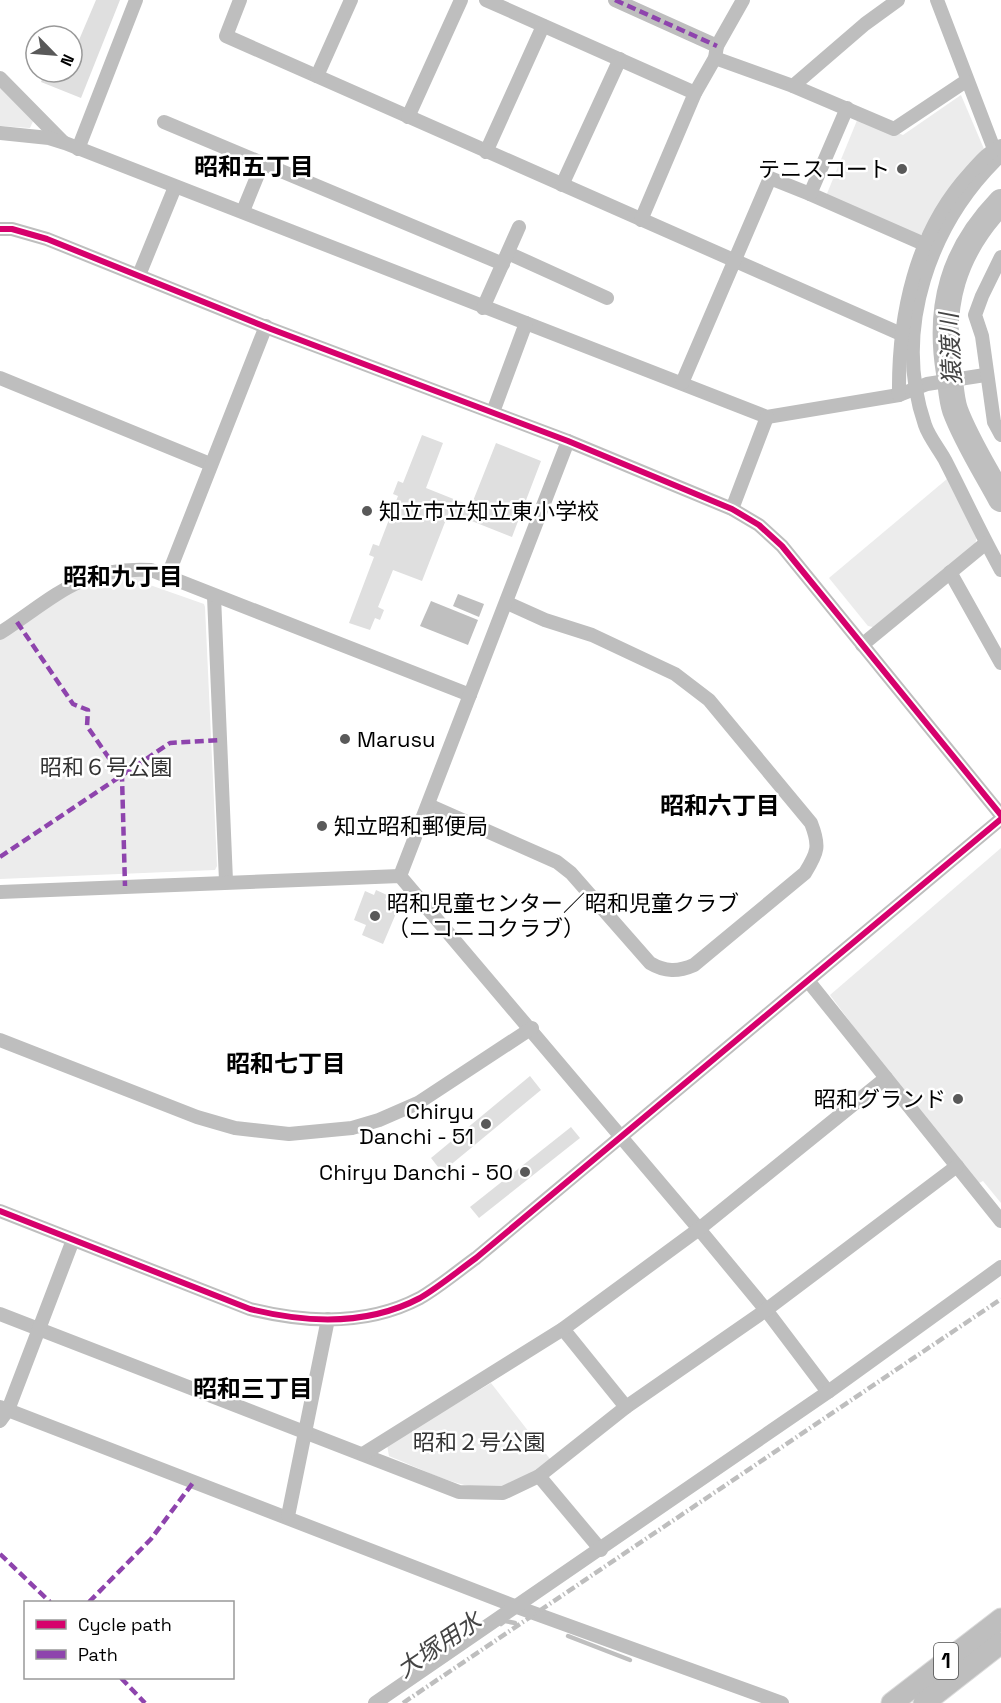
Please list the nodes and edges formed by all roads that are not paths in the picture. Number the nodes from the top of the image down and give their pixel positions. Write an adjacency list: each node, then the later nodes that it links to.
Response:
1 (136, 0): 23 (street)
2 (240, 0): 13 (street)
3 (351, 0): 13 (street)
4 (461, 0): 19 (street)
5 (486, 0): 10 (street)
6 (615, 0): 11 (street)
7 (742, 0): 11 (street)
8 (898, 0): 16 (street)
9 (937, 0): 15 (street)
10 (543, 26): 12 (street); 25 (street)
11 (716, 52): 16 (street); 17 (street)
12 (620, 59): 17 (street); 27 (street)
13 (317, 76): 19 (street)
14 (0, 78): 22 (street)
15 (966, 81): 18 (street); 24 (street)
16 (793, 86): 18 (street)
17 (695, 93): 31 (street)
18 (847, 108): 29 (street)
19 (408, 117): 25 (street)
20 (164, 122): 26 (street)
21 (0, 133): 22 (street)
22 (64, 143): 23 (street)
23 (78, 149): 28 (street)
24 (999, 150): 34 (street); 47 (street)
25 (486, 152): 27 (street)
26 (263, 162): 30 (street); 36 (street)
27 (562, 185): 31 (street)
28 (175, 187): 30 (street); 38 (street)
29 (810, 194): 34 (street); 37 (street)
30 (243, 211): 40 (street)
31 (641, 220): 37 (street)
32 (519, 227): 36 (street)
33 (0, 230): 38 (street)
34 (924, 244): 43 (street)
35 (1001, 257): 45 (street)
36 (505, 259): 39 (street); 40 (street)
37 (733, 261): 43 (street); 46 (street)
38 (139, 275): 42 (street)
39 (607, 298)
40 (483, 308): 41 (street)
41 (526, 322): 46 (street); 49 (street)
42 (266, 326): 49 (street); 53 (street)
43 (901, 334): 48 (street)
44 (0, 378): 53 (street)
45 (991, 380): 47 (street); 51 (street)
46 (682, 383): 50 (street)
47 (921, 387): 48 (street); 55 (street)
48 (899, 395): 50 (street)
49 (493, 412): 52 (street)
50 (767, 417): 54 (street)
51 (1001, 435)
52 (568, 441): 54 (street); 60 (street)
53 (210, 464): 58 (street)
54 (732, 509): 62 (street)
55 (986, 543): 56 (street); 57 (street)
56 (1001, 570)
57 (950, 572): 62 (street); 63 (street)
58 (168, 575): 59 (street); 61 (street)
59 (214, 596): 64 (street); 68 (street)
60 (507, 603): 64 (street); 65 (street)
61 (0, 633)
62 (862, 645): 66 (street)
63 (1001, 663)
64 (470, 695): 65 (street)
65 (428, 805): 67 (street)
66 (1001, 817): 70 (street)
67 (400, 876): 68 (street); 71 (street)
68 (226, 881): 69 (street)
69 (0, 892)
70 (809, 982): 73 (street); 74 (street)
71 (532, 1028): 72 (street); 74 (street)
72 (0, 1040)
73 (886, 1078): 75 (street); 78 (street)
74 (621, 1139): 78 (street); 83 (street)
75 (957, 1166): 77 (street); 81 (street)
76 (0, 1211): 79 (street)
77 (1001, 1221)
78 (699, 1229): 81 (street); 85 (street)
79 (73, 1240): 83 (street); 84 (street)
80 (1001, 1267): 86 (street)
81 (766, 1310): 86 (street); 87 (street)
82 (0, 1314): 84 (street)
83 (328, 1319): 89 (street)
84 (39, 1329): 88 (street); 89 (street)
85 (563, 1329): 87 (street); 90 (street)
86 (828, 1392): 93 (street)
87 (626, 1407): 91 (street)
88 (3, 1412): 92 (street)
89 (307, 1433): 90 (street); 92 (street)
90 (363, 1454): 91 (street)
91 (539, 1476): 93 (street)
92 (288, 1516): 94 (street)
93 (601, 1550): 94 (street)
94 (517, 1607): 97 (street); 98 (street)
95 (1001, 1619): 99 (highway, 1)
96 (1001, 1643): 100 (highway, 1)
97 (375, 1703)
98 (782, 1703)
99 (892, 1703)
100 (924, 1703)

